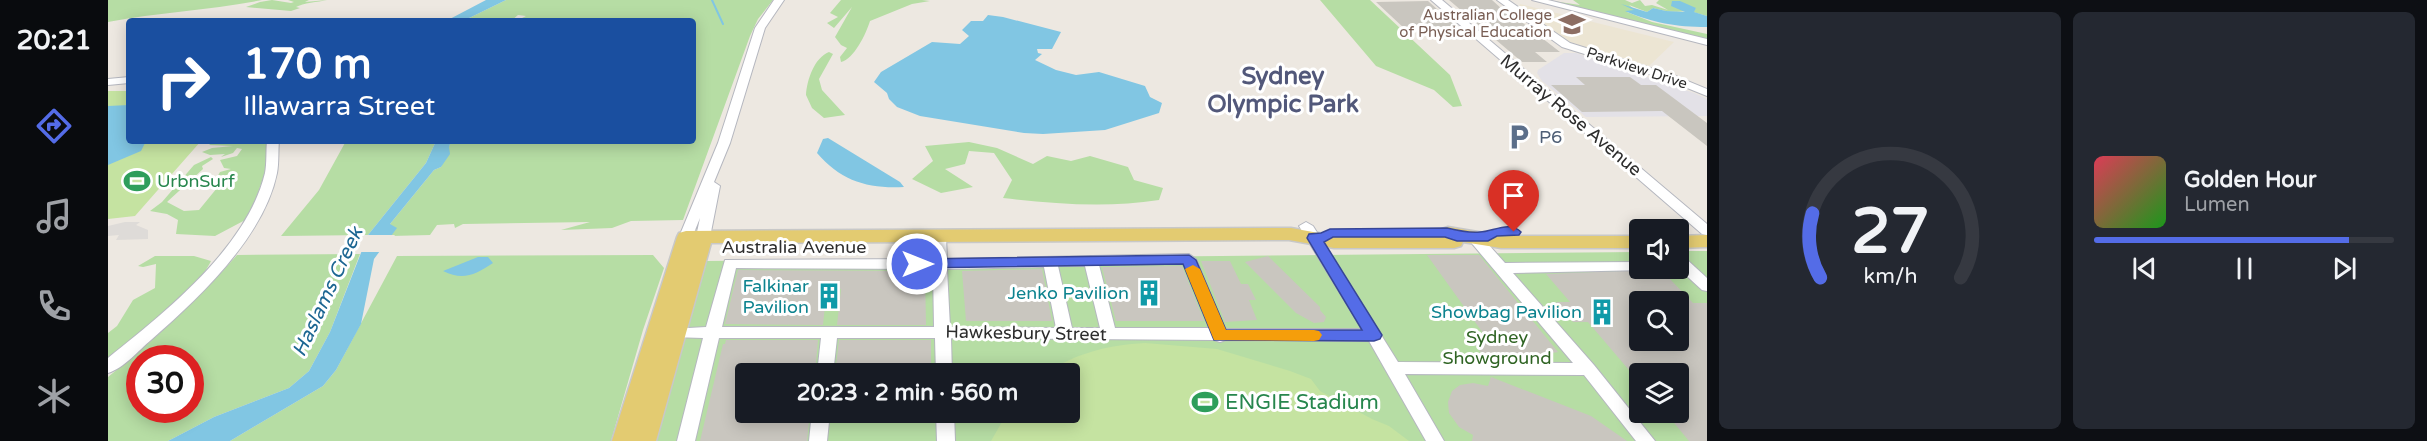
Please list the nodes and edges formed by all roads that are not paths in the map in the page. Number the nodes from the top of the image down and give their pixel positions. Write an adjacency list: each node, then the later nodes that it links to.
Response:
1 (779, 0): 16 (street)
2 (1436, 0): 10 (street, Murray Rose Avenue)
3 (1537, 0): 5 (street)
4 (1506, 1): 8 (street, Parkview Drive)
5 (1707, 42)
6 (126, 80): 7 (street)
7 (108, 82)
8 (1707, 93)
9 (273, 144): 36 (street)
10 (1707, 231): 12 (main road)
11 (1629, 232): 14 (main road, Australia Avenue)
12 (1689, 232)
13 (1311, 235): 14 (main road, Australia Avenue); 19 (main road, Australia Avenue); 32 (street)
14 (1473, 237): 17 (main road, Australia Avenue); 23 (street)
15 (1707, 241): 18 (main road)
16 (693, 242): 19 (main road, Australia Avenue); 29 (main road)
17 (1629, 242)
18 (1689, 242)
19 (940, 251): 20 (street); 26 (street); 28 (street)
20 (1050, 261): 21 (street); 30 (street)
21 (1091, 261): 31 (street); 33 (street)
22 (1629, 267): 23 (street)
23 (1500, 268): 38 (street)
24 (1689, 271): 25 (street)
25 (1707, 286)
26 (713, 332): 27 (street, Hawkesbury Street); 29 (street, Hawkesbury Street); 43 (street)
27 (830, 332): 28 (street, Hawkesbury Street); 34 (street)
28 (942, 333): 30 (street, Hawkesbury Street); 35 (street)
29 (667, 334): 41 (main road); 42 (main road)
30 (1065, 334): 31 (street, Hawkesbury Street)
31 (1109, 334): 33 (street, Hawkesbury Street)
32 (1374, 335): 33 (street, Hawkesbury Street); 37 (street)
33 (1220, 336)
34 (826, 363)
35 (943, 363)
36 (108, 367)
37 (1392, 368): 38 (street); 46 (street)
38 (1588, 369): 47 (street)
39 (820, 423): 44 (street)
40 (945, 423): 45 (street)
41 (624, 441)
42 (644, 441)
43 (687, 441)
44 (818, 441)
45 (946, 441)
46 (1435, 441)
47 (1646, 441)

